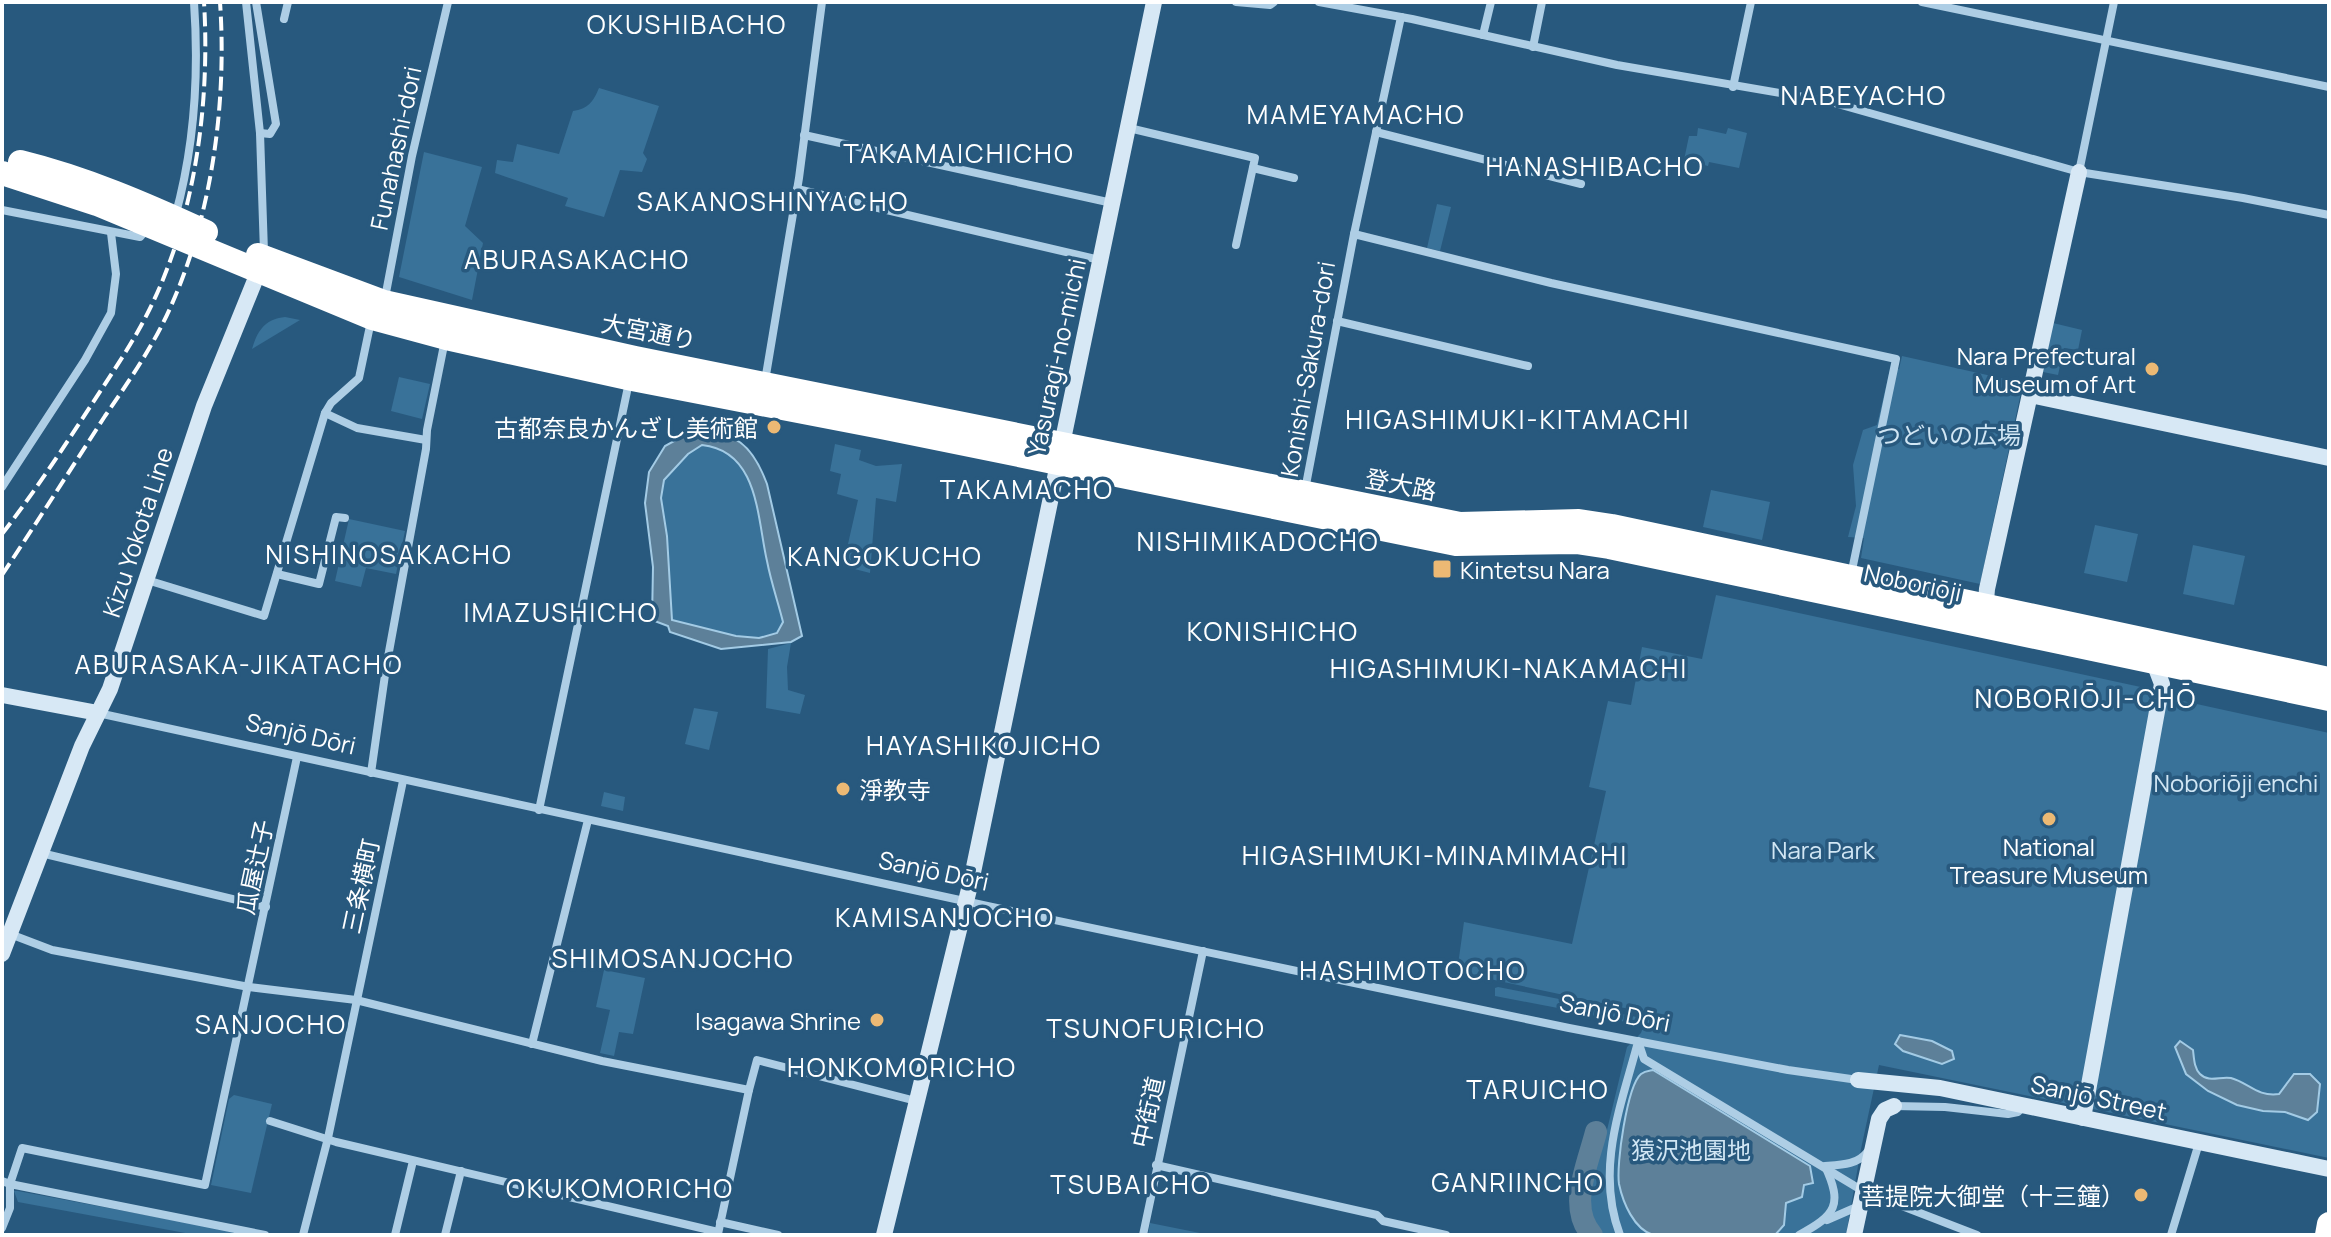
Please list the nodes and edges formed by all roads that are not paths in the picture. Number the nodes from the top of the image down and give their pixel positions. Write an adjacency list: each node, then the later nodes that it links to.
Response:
1 (194, 2): 37 (street)
2 (246, 2): 25 (street)
3 (256, 2): 25 (street)
4 (288, 2): 17 (street)
5 (448, 2): 44 (street, Funahashi-dori)
6 (822, 2): 26 (street)
7 (1154, 2): 23 (street, Yasuragi-no-michi)
8 (1236, 2): 9 (street)
9 (1274, 2)
10 (1319, 2): 16 (street)
11 (1491, 2): 18 (street)
12 (1542, 2): 20 (street)
13 (1751, 2): 21 (street)
14 (1922, 2): 19 (street)
15 (2114, 2): 19 (street)
16 (1401, 17): 18 (street); 24 (street, Konishi-Sakura-dori)
17 (284, 19)
18 (1483, 35): 20 (street)
19 (2106, 42): 22 (street); 29 (street)
20 (1533, 47): 21 (street)
21 (1733, 87): 29 (street)
22 (2329, 87)
23 (1129, 128): 28 (street); 34 (street, Yasuragi-no-michi)
24 (1376, 132): 32 (street); 40 (street, Konishi-Sakura-dori)
25 (260, 133): 43 (street)
26 (804, 135): 33 (street); 34 (street)
27 (2, 158): 37 (highway, 大宮通り)
28 (1253, 168): 31 (street); 41 (street)
29 (2079, 172): 36 (street); 50 (street)
30 (2, 173): 38 (highway, 大宮通り)
31 (1294, 178)
32 (1581, 184)
33 (797, 189): 42 (street); 49 (street)
34 (1112, 203): 42 (street, Yasuragi-no-michi)
35 (2, 210): 39 (street)
36 (2329, 215)
37 (175, 218): 43 (highway, 大宮通り)
38 (149, 225): 39 (street); 43 (highway, 大宮通り)
39 (111, 233): 55 (street)
40 (1354, 234): 45 (street, Konishi-Sakura-dori); 61 (street, Konishi-Sakura-dori)
41 (1236, 245)
42 (1101, 260): 53 (street, Yasuragi-no-michi)
43 (262, 265): 44 (highway, 大宮通り); 60 (street, Kizu Yokota Line)
44 (378, 310): 46 (highway, 大宮通り); 48 (highway, 大宮通り); 51 (street, Funahashi-dori)
45 (1337, 321): 47 (street); 56 (street, Konishi-Sakura-dori)
46 (446, 338): 48 (highway, 大宮通り); 52 (street)
47 (1528, 366)
48 (632, 368): 49 (highway, 大宮通り); 53 (highway, 大宮通り); 71 (street)
49 (765, 382): 53 (highway, 大宮通り)
50 (2030, 395): 54 (street); 62 (street)
51 (325, 413): 52 (street); 59 (street)
52 (426, 440): 69 (street)
53 (1061, 453): 56 (highway, 大宮通り); 74 (street, Yasuragi-no-michi)
54 (2329, 458)
55 (2, 487)
56 (1303, 503): 58 (highway, 登大路)
57 (345, 518): 59 (street)
58 (1610, 537): 61 (highway, Noboriōji)
59 (277, 574): 60 (street)
60 (146, 580): 67 (street, Kizu Yokota Line)
61 (1844, 586): 62 (highway, Noboriōji)
62 (1984, 616): 63 (highway, Noboriōji)
63 (2156, 653): 64 (highway, Noboriōji); 66 (highway, Noboriōji); 88 (street)
64 (2329, 679)
65 (2, 695): 67 (street, Sanjō Dōri)
66 (2329, 699)
67 (98, 713): 68 (street, Sanjō Dōri); 73 (street, Kizu Yokota Line)
68 (297, 757): 69 (street, Sanjō Dōri); 75 (street, 瓜屋辻子)
69 (371, 773): 70 (street, Sanjō Dōri)
70 (403, 781): 71 (street, Sanjō Dōri); 80 (street, 三条横町)
71 (539, 810): 72 (street, Sanjō Dōri)
72 (588, 820): 74 (street, Sanjō Dōri); 82 (street)
73 (41, 853): 75 (street); 76 (street, Kizu Yokota Line)
74 (966, 902): 77 (street, Sanjō Dōri); 85 (street, Yasuragi-no-michi)
75 (266, 907): 79 (street, 瓜屋辻子)
76 (10, 934): 78 (street, Kizu Yokota Line); 79 (street)
77 (1203, 951): 81 (street, Sanjō Dōri); 94 (street, 中街道)
78 (2, 954)
79 (249, 987): 80 (street); 98 (street, 瓜屋辻子)
80 (356, 1000): 82 (street); 90 (street, 三条横町)
81 (1638, 1041): 83 (street, Sanjō Dōri); 95 (street); 112 (street)
82 (532, 1044): 84 (street)
83 (1858, 1080): 87 (street, Sanjō Street)
84 (749, 1090): 85 (street); 103 (street)
85 (917, 1101): 109 (street, Yasuragi-no-michi)
86 (1894, 1106): 87 (street); 91 (street)
87 (2024, 1106): 88 (street, Sanjō Street)
88 (2083, 1118): 92 (street, Sanjō Street)
89 (270, 1121): 90 (street)
90 (328, 1138): 93 (street); 105 (street, 三条横町)
91 (1873, 1143): 95 (street); 99 (street)
92 (2199, 1143): 96 (street, Sanjō Street); 116 (street)
93 (413, 1161): 97 (street); 106 (street)
94 (1156, 1165): 110 (street, 中街道); 111 (street)
95 (1825, 1166): 99 (street); 100 (street)
96 (2329, 1169)
97 (461, 1171): 103 (street); 107 (street)
98 (6, 1182): 102 (street); 104 (street)
99 (1861, 1198): 100 (street); 114 (street); 115 (street)
100 (1826, 1220): 113 (street)
101 (2329, 1224): 117 (highway)
102 (2, 1228)
103 (719, 1230): 108 (street)
104 (265, 1235)
105 (303, 1235)
106 (395, 1235)
107 (445, 1235)
108 (776, 1235)
109 (884, 1235)
110 (1143, 1235)
111 (1446, 1235)
112 (1620, 1235)
113 (1799, 1235)
114 (1854, 1235)
115 (1977, 1235)
116 (2171, 1235)
117 (2327, 1235)

